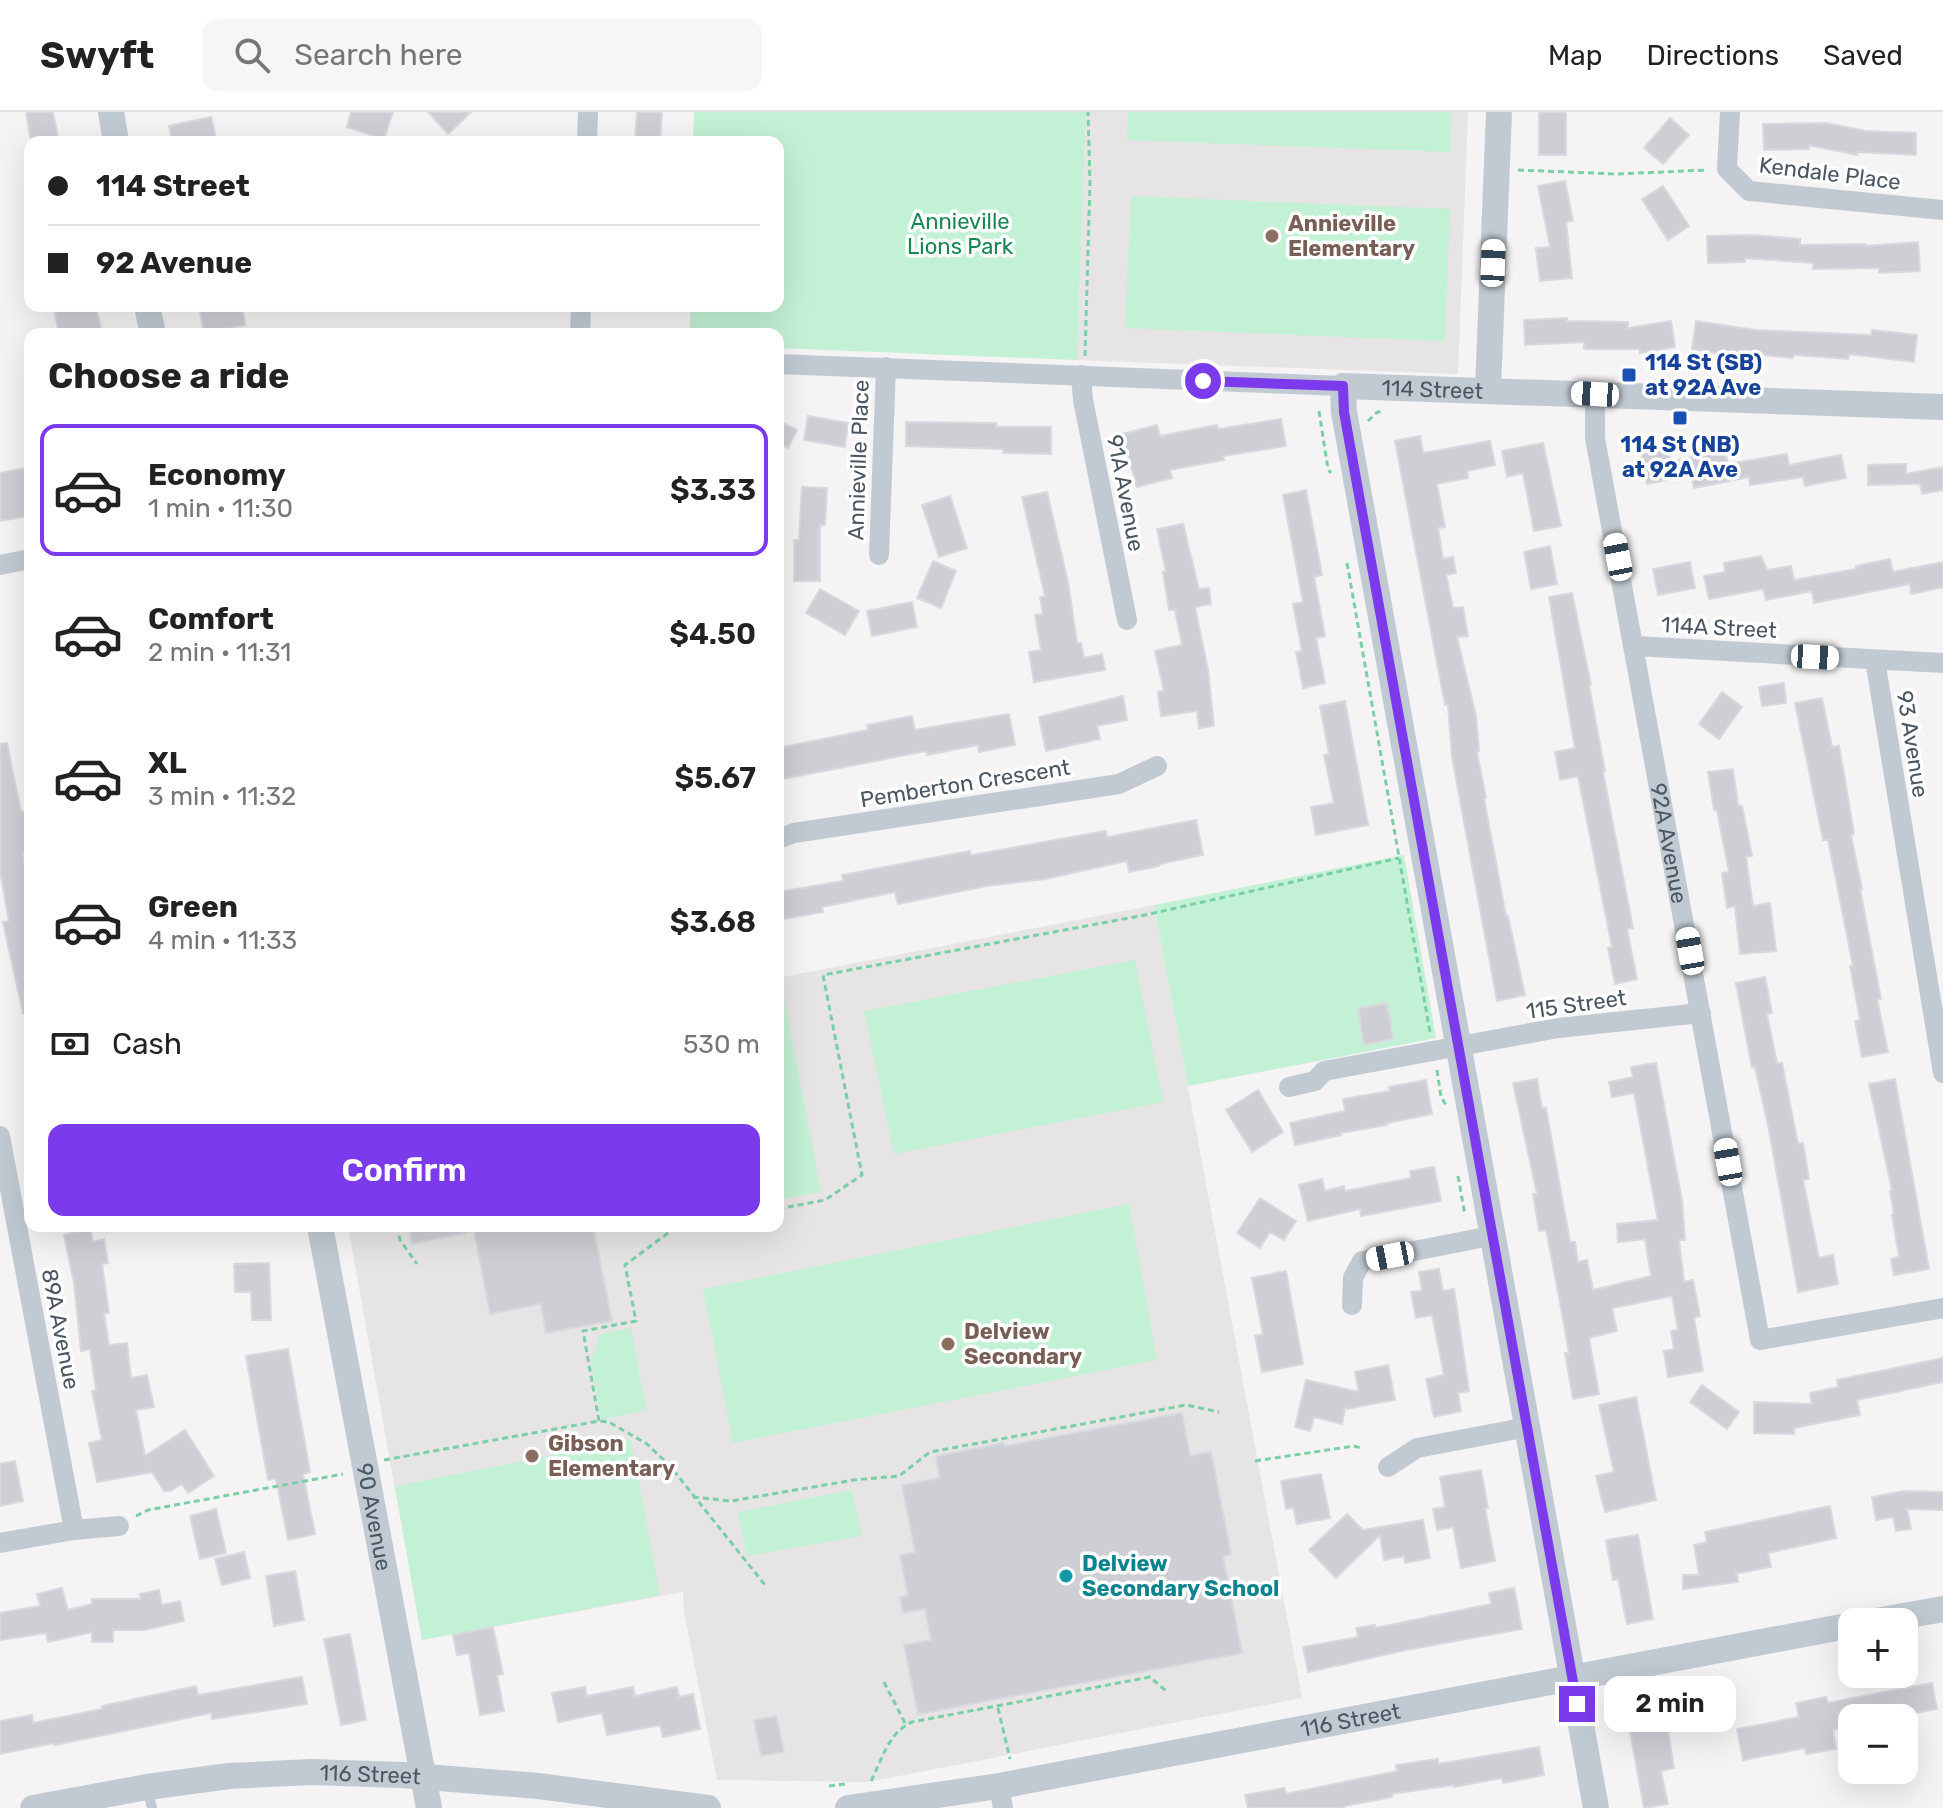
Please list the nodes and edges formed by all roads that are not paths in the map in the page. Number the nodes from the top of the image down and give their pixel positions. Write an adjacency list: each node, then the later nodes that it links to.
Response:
1 (111, 112): 5 (street)
2 (588, 112): 6 (street)
3 (1499, 112): 12 (street)
4 (1730, 112): 7 (street, Kendale Place)
5 (115, 136)
6 (587, 136)
7 (1943, 210)
8 (784, 364): 9 (street, 114 Street)
9 (886, 367): 10 (street, 114 Street); 15 (street, Annieville Place)
10 (1083, 368): 11 (street, 114 Street); 18 (street, 91A Avenue)
11 (1343, 386): 12 (street, 114 Street); 25 (street)
12 (1488, 389): 13 (street, 114 Street)
13 (1595, 394): 14 (street, 114 Street); 19 (street, 92A Avenue)
14 (1943, 407)
15 (879, 555)
16 (24, 560): 17 (street)
17 (0, 565)
18 (1127, 620)
19 (1635, 646): 20 (street, 114A Street); 24 (street, 92A Avenue)
20 (1875, 660): 21 (street, 114A Street); 26 (street, 93 Avenue)
21 (1943, 663)
22 (1157, 766): 23 (street, Pemberton Crescent)
23 (784, 837)
24 (1701, 1013): 25 (street, 115 Street); 32 (street, 92A Avenue)
25 (1445, 1044): 27 (street, 115 Street); 30 (street)
26 (1943, 1073)
27 (1289, 1087)
28 (0, 1136): 36 (street, 89A Avenue)
29 (321, 1232): 42 (street, 90 Avenue)
30 (1491, 1236): 31 (street); 33 (street)
31 (1352, 1305)
32 (1943, 1308)
33 (1528, 1427): 34 (street); 41 (street)
34 (1388, 1467)
35 (119, 1526): 36 (street)
36 (74, 1530): 37 (street)
37 (0, 1543)
38 (1943, 1609): 39 (street)
39 (1918, 1613)
40 (1838, 1628): 41 (street, 116 Street)
41 (1572, 1677): 43 (street, 116 Street); 49 (street)
42 (424, 1777): 44 (street, 116 Street); 46 (street, 90 Avenue); 47 (street, 116 Street)
43 (1001, 1797): 48 (street, 116 Street)
44 (150, 1798): 45 (street, 116 Street)
45 (33, 1808)
46 (429, 1808)
47 (708, 1808)
48 (848, 1808)
49 (1596, 1808)

